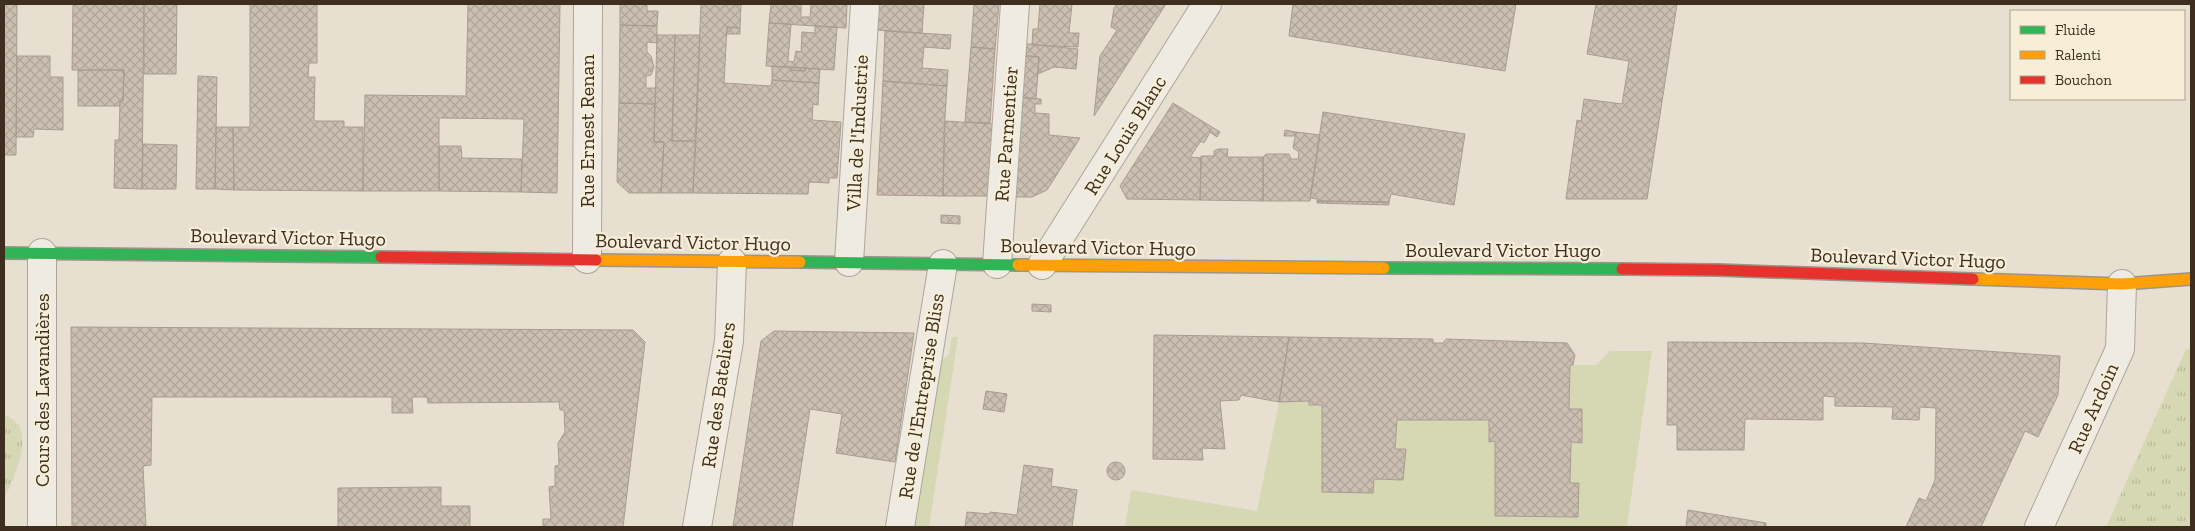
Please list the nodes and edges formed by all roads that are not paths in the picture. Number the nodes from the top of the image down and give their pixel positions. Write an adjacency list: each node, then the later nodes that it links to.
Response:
1 (588, 4): 7 (street, Rue Ernest Renan)
2 (865, 4): 9 (street, Villa de l'Industrie)
3 (1014, 4): 11 (street, Rue Parmentier)
4 (1207, 4): 12 (street, Rue Louis Blanc)
5 (4, 253): 6 (main road, Boulevard Victor Hugo)
6 (42, 253): 7 (main road, Boulevard Victor Hugo); 15 (street, Cours des Lavandières)
7 (587, 259): 8 (main road, Boulevard Victor Hugo)
8 (732, 262): 9 (main road, Boulevard Victor Hugo); 16 (street, Rue des Bateliers)
9 (849, 262): 10 (main road, Boulevard Victor Hugo)
10 (943, 264): 11 (main road, Boulevard Victor Hugo); 17 (street, Rue de l'Entreprise Bliss)
11 (997, 264): 12 (main road, Boulevard Victor Hugo)
12 (1042, 265): 14 (main road, Boulevard Victor Hugo)
13 (2191, 279): 14 (main road, Boulevard Victor Hugo)
14 (2122, 284): 18 (street, Rue Ardoin)
15 (42, 527)
16 (698, 527)
17 (900, 527)
18 (2039, 527)

